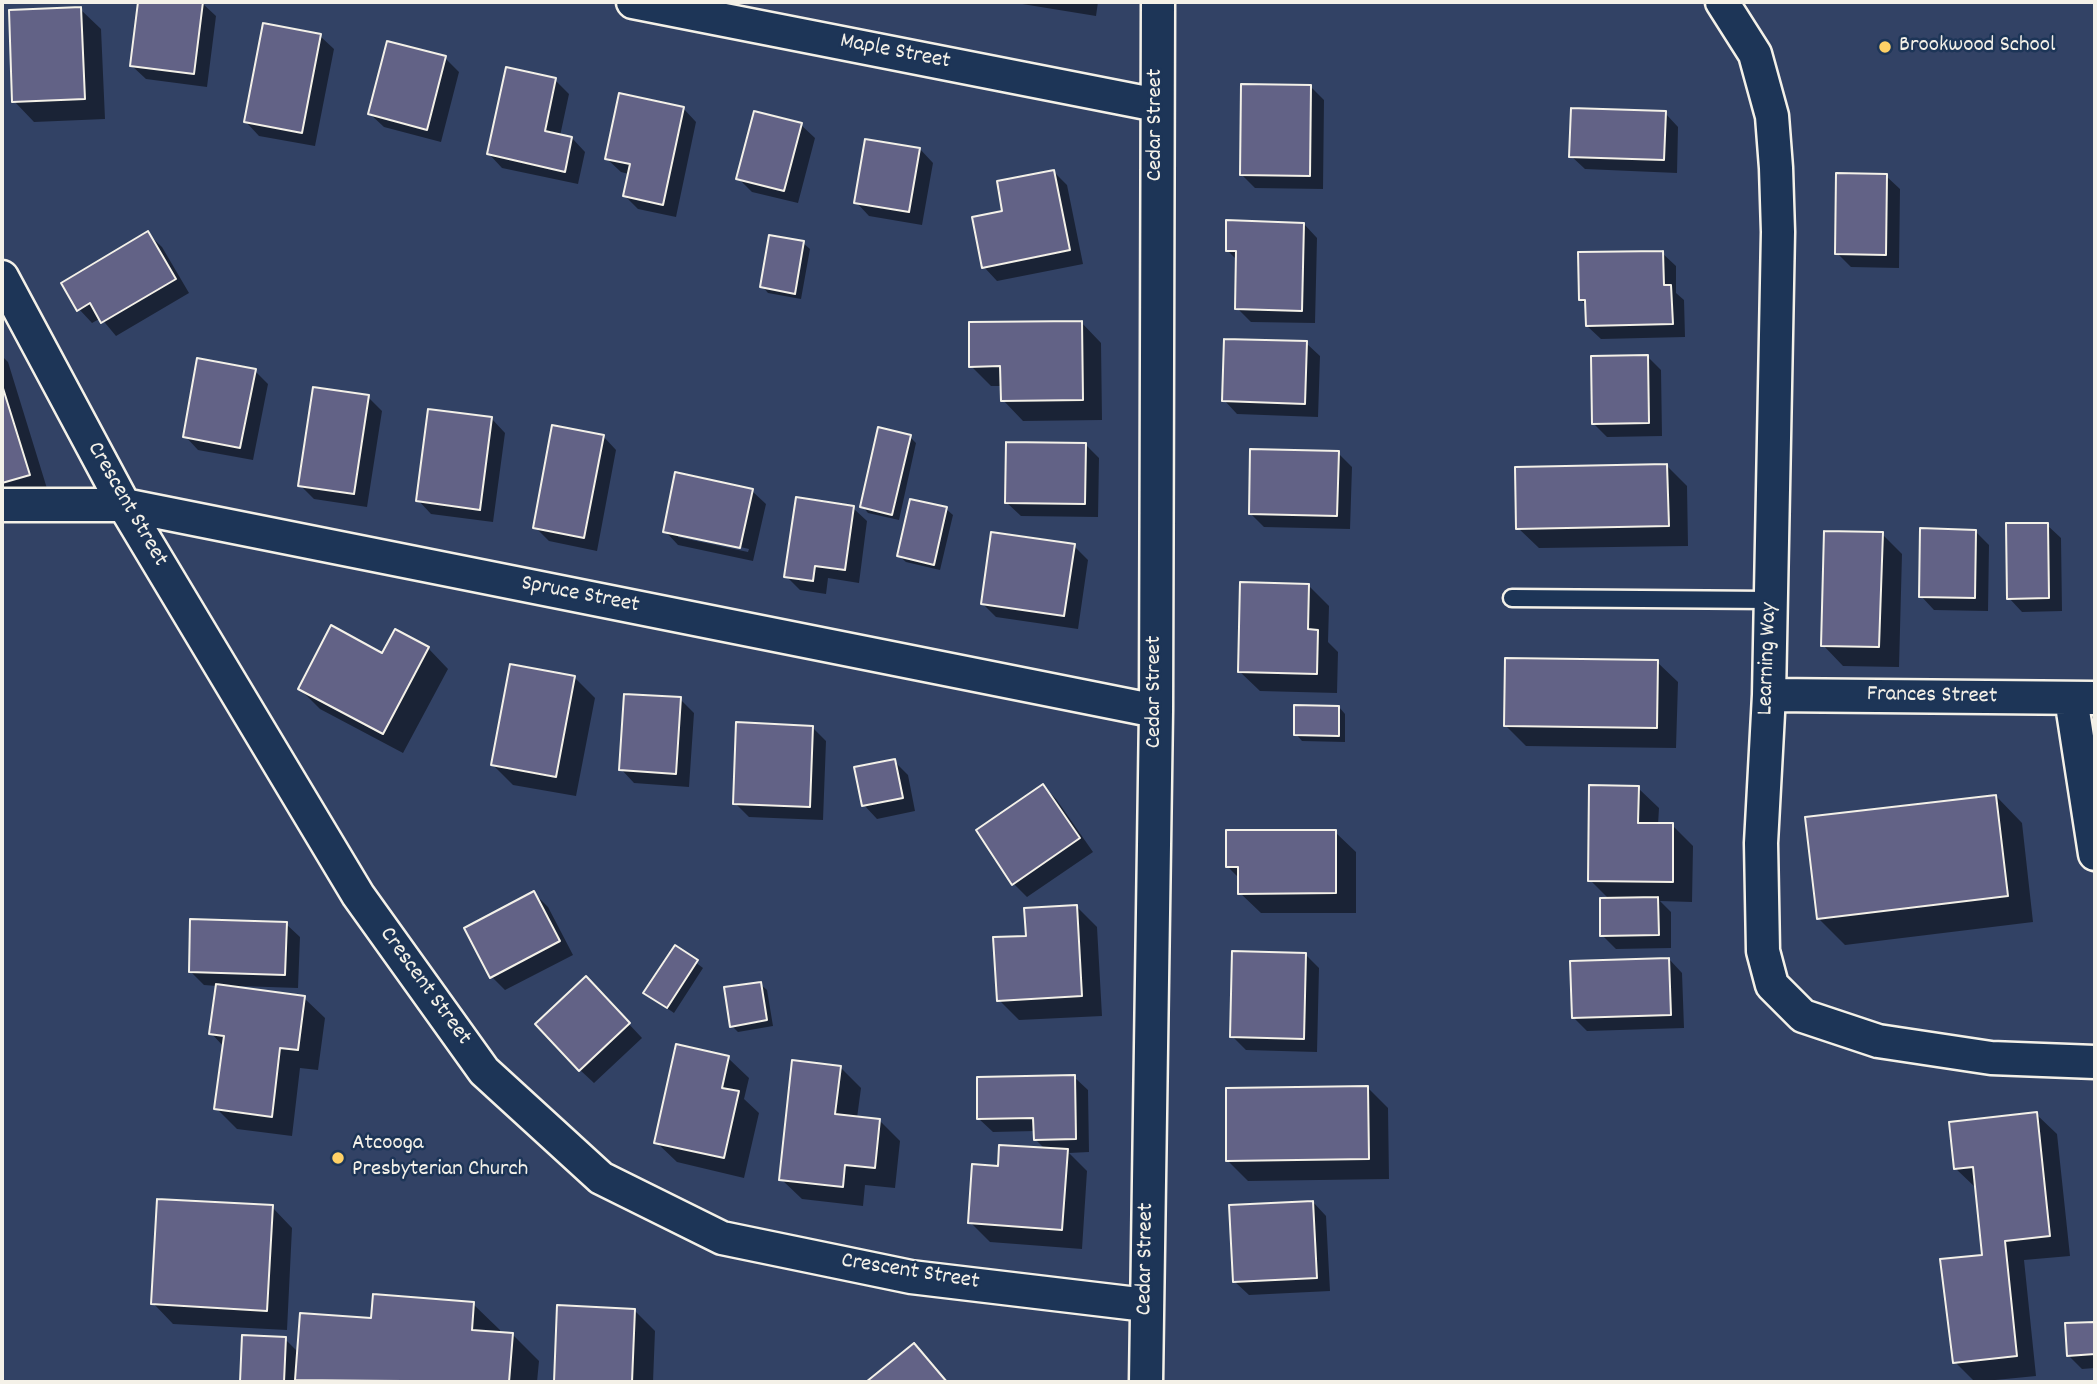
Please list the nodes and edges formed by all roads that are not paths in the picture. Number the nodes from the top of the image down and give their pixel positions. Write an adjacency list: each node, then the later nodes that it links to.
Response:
1 (632, 2): 4 (street, Maple Street)
2 (1158, 2): 4 (street, Cedar Street)
3 (1722, 2): 9 (street, Learning Way)
4 (1157, 105): 12 (street, Cedar Street)
5 (2, 276): 7 (street, Crescent Street)
6 (2, 505): 7 (street, Spruce Street)
7 (124, 505): 12 (street, Spruce Street); 15 (street, Crescent Street)
8 (1512, 598): 9 (lane)
9 (1771, 600): 10 (street, Learning Way)
10 (1769, 695): 11 (street, Frances Street); 14 (street, Learning Way)
11 (2083, 698): 13 (street)
12 (1156, 711): 15 (street, Cedar Street)
13 (2095, 853)
14 (2095, 1062)
15 (1146, 1305): 16 (street, Cedar Street)
16 (1146, 1382)

